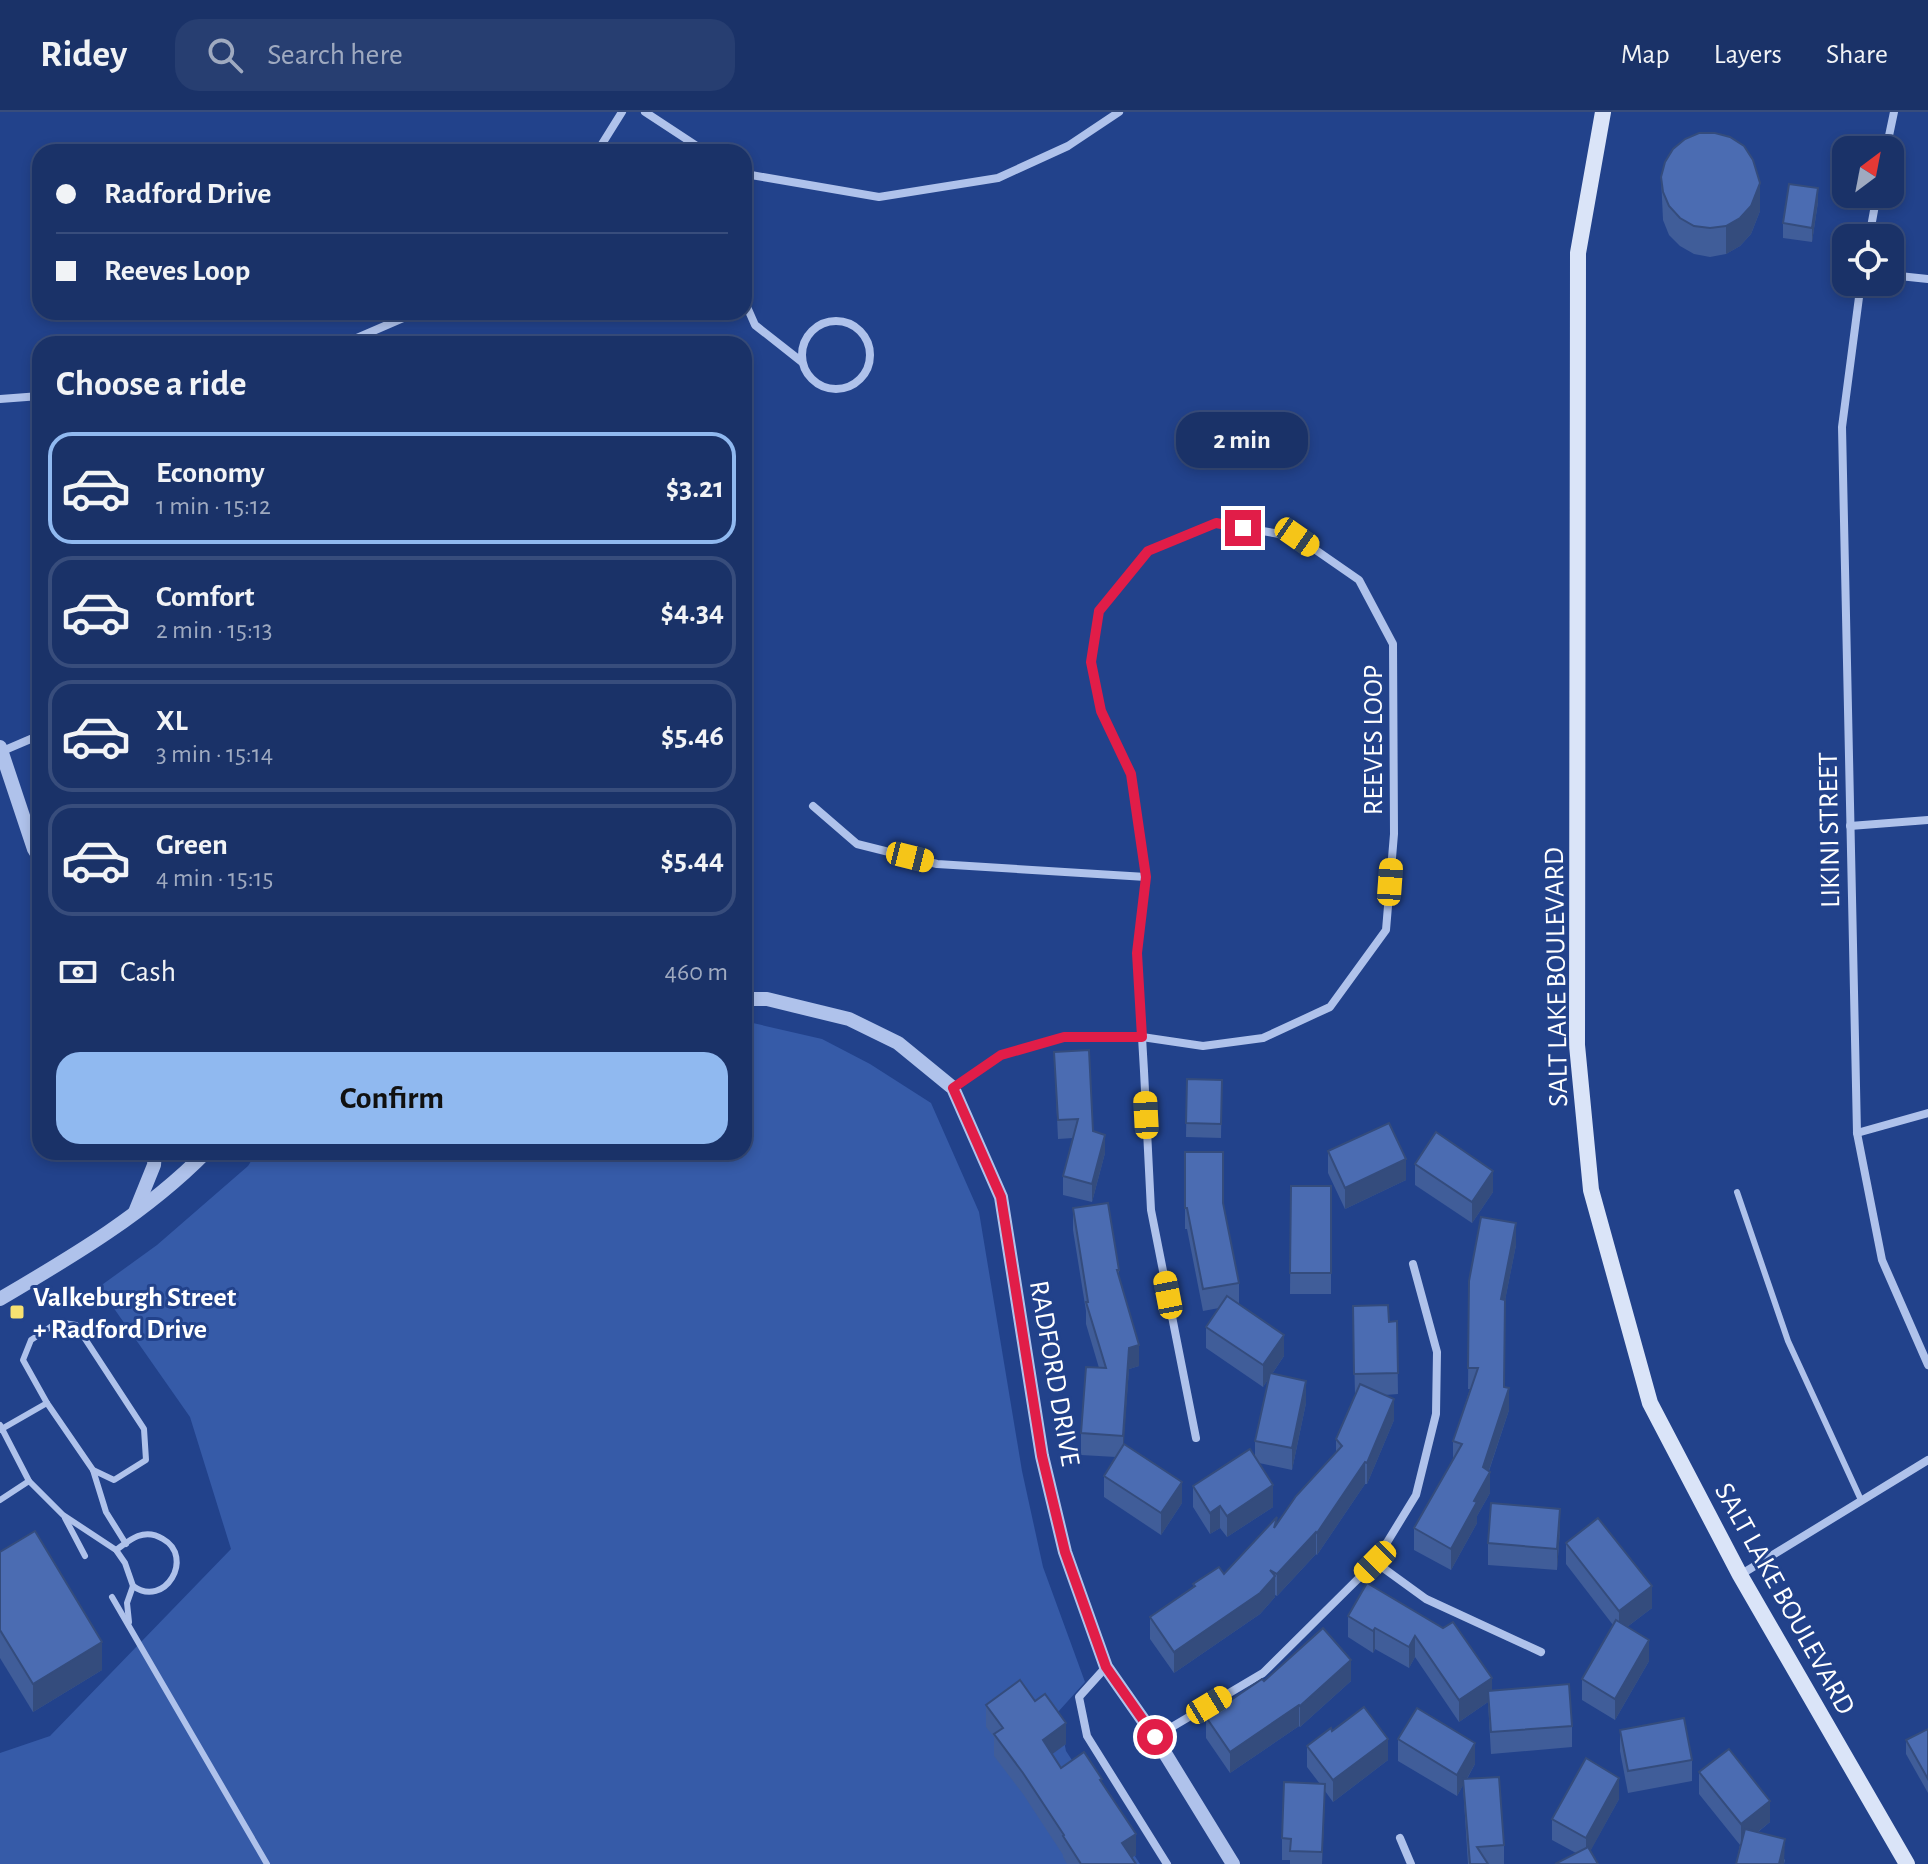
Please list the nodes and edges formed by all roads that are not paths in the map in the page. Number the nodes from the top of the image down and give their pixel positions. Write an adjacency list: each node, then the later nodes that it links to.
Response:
1 (622, 112): 7 (street)
2 (645, 112): 8 (street)
3 (1119, 112): 9 (street)
4 (1603, 112): 51 (main road, SALT LAKE BOULEVARD)
5 (1894, 112): 6 (street)
6 (1889, 136)
7 (602, 144)
8 (694, 144)
9 (752, 174)
10 (1904, 276): 11 (street)
11 (1928, 279)
12 (1859, 296): 23 (street, LIKINI STREET)
13 (752, 318): 16 (street)
14 (398, 320): 15 (street)
15 (362, 336)
16 (802, 362): 16 (street)
17 (32, 397): 18 (street)
18 (0, 399)
19 (32, 738): 20 (street)
20 (0, 751): 24 (street)
21 (813, 806): 25 (street)
22 (1928, 820): 23 (street)
23 (1850, 826): 30 (street, LIKINI STREET)
24 (32, 843)
25 (1146, 877): 27 (street, REEVES LOOP); 27 (street, REEVES LOOP)
26 (752, 999): 28 (street, RADFORD DRIVE)
27 (1142, 1037): 28 (street, REEVES LOOP); 40 (street)
28 (953, 1088): 56 (street, RADFORD DRIVE)
29 (1928, 1113): 30 (street)
30 (1857, 1133): 37 (street, LIKINI STREET)
31 (154, 1160): 34 (street)
32 (198, 1160): 34 (street)
33 (1737, 1192): 45 (lane)
34 (133, 1216): 36 (street)
35 (1413, 1264): 50 (street)
36 (0, 1299)
37 (1928, 1365)
38 (47, 1403): 39 (lane); 42 (lane); 42 (lane)
39 (1, 1428): 43 (lane)
40 (1196, 1438)
41 (1928, 1460): 45 (street)
42 (93, 1470): 47 (lane)
43 (29, 1481): 44 (lane); 46 (lane)
44 (0, 1500)
45 (1861, 1500): 51 (street)
46 (63, 1515): 48 (lane); 49 (lane)
47 (126, 1544): 48 (lane); 52 (lane)
48 (116, 1550): 52 (lane)
49 (85, 1556)
50 (1375, 1562): 55 (street); 57 (street)
51 (1740, 1575): 63 (main road, SALT LAKE BOULEVARD)
52 (133, 1586): 54 (lane)
53 (112, 1597): 54 (lane)
54 (129, 1623): 59 (lane)
55 (1541, 1652)
56 (1106, 1667): 57 (street, RADFORD DRIVE); 60 (street)
57 (1155, 1737): 61 (street, RADFORD DRIVE)
58 (1400, 1838): 62 (street)
59 (267, 1864)
60 (1167, 1864)
61 (1233, 1864)
62 (1411, 1864)
63 (1907, 1864)

